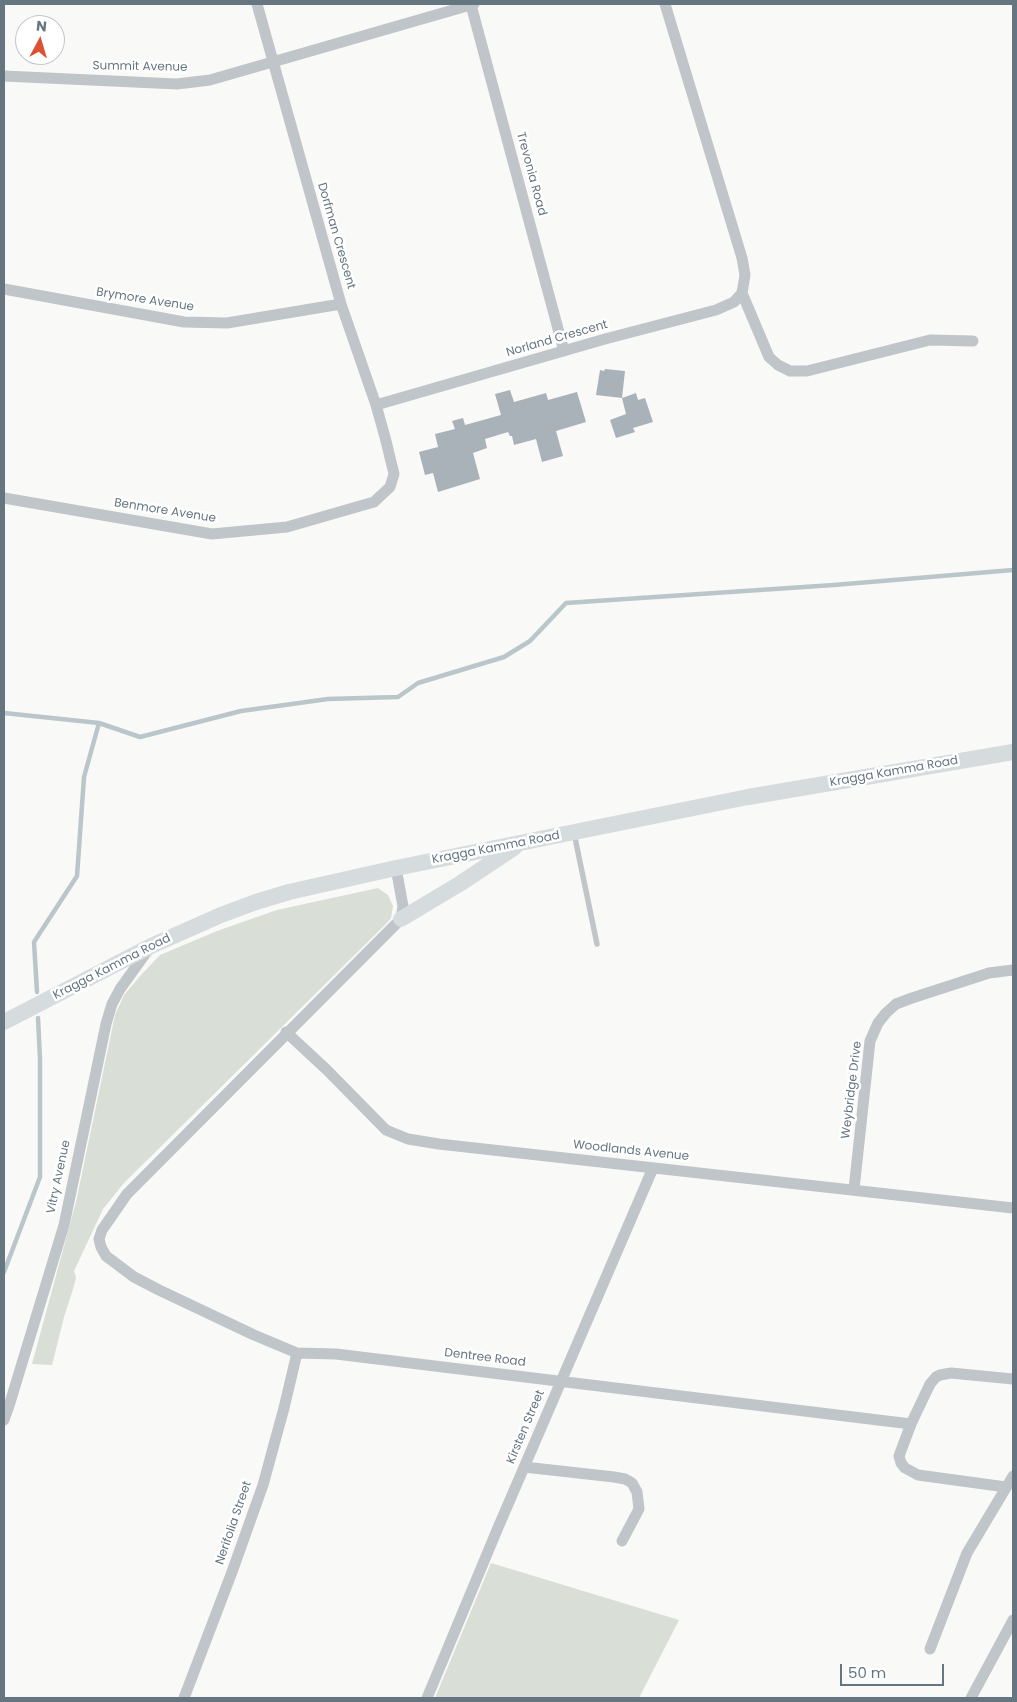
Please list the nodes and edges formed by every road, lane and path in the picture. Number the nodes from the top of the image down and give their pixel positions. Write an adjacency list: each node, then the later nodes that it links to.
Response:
1 (257, 4): 4 (street, Dorfman Crescent)
2 (473, 4): 4 (street); 10 (street, Trevonia Road)
3 (665, 4): 7 (street)
4 (272, 62): 5 (street, Summit Avenue); 8 (street, Dorfman Crescent)
5 (4, 76)
6 (4, 289): 8 (street, Brymore Avenue)
7 (742, 293): 9 (street); 10 (street, Norland Crescent)
8 (342, 304): 11 (street, Dorfman Crescent)
9 (973, 341)
10 (564, 351): 11 (street, Norland Crescent)
11 (376, 405): 12 (street, Dorfman Crescent)
12 (394, 474): 13 (street, Benmore Avenue)
13 (4, 498)
14 (1013, 752): 15 (main road, Kragga Kamma Road)
15 (574, 833): 16 (main road, Kragga Kamma Road); 19 (lane)
16 (521, 843): 17 (main road, Kragga Kamma Road); 18 (main road)
17 (396, 868): 18 (street); 20 (main road, Kragga Kamma Road)
18 (401, 919): 23 (street)
19 (597, 944)
20 (151, 946): 22 (main road, Kragga Kamma Road); 30 (street, Vitry Avenue)
21 (1013, 970): 25 (street, Weybridge Drive)
22 (4, 1022)
23 (286, 1032): 24 (street, Woodlands Avenue); 27 (street, Dentree Road)
24 (653, 1168): 25 (street, Woodlands Avenue); 29 (street, Kirsten Street)
25 (854, 1189): 26 (street, Woodlands Avenue)
26 (1013, 1208)
27 (297, 1353): 29 (street, Dentree Road); 38 (street, Nerifolia Street)
28 (1013, 1379): 31 (street)
29 (560, 1381): 31 (street, Dentree Road); 32 (street, Kirsten Street)
30 (4, 1420)
31 (911, 1424): 34 (street)
32 (524, 1467): 35 (street); 39 (street, Kirsten Street)
33 (1013, 1476): 34 (street)
34 (1006, 1487): 37 (street)
35 (622, 1542)
36 (1013, 1620): 40 (street)
37 (930, 1649)
38 (184, 1698)
39 (427, 1698)
40 (970, 1698)

